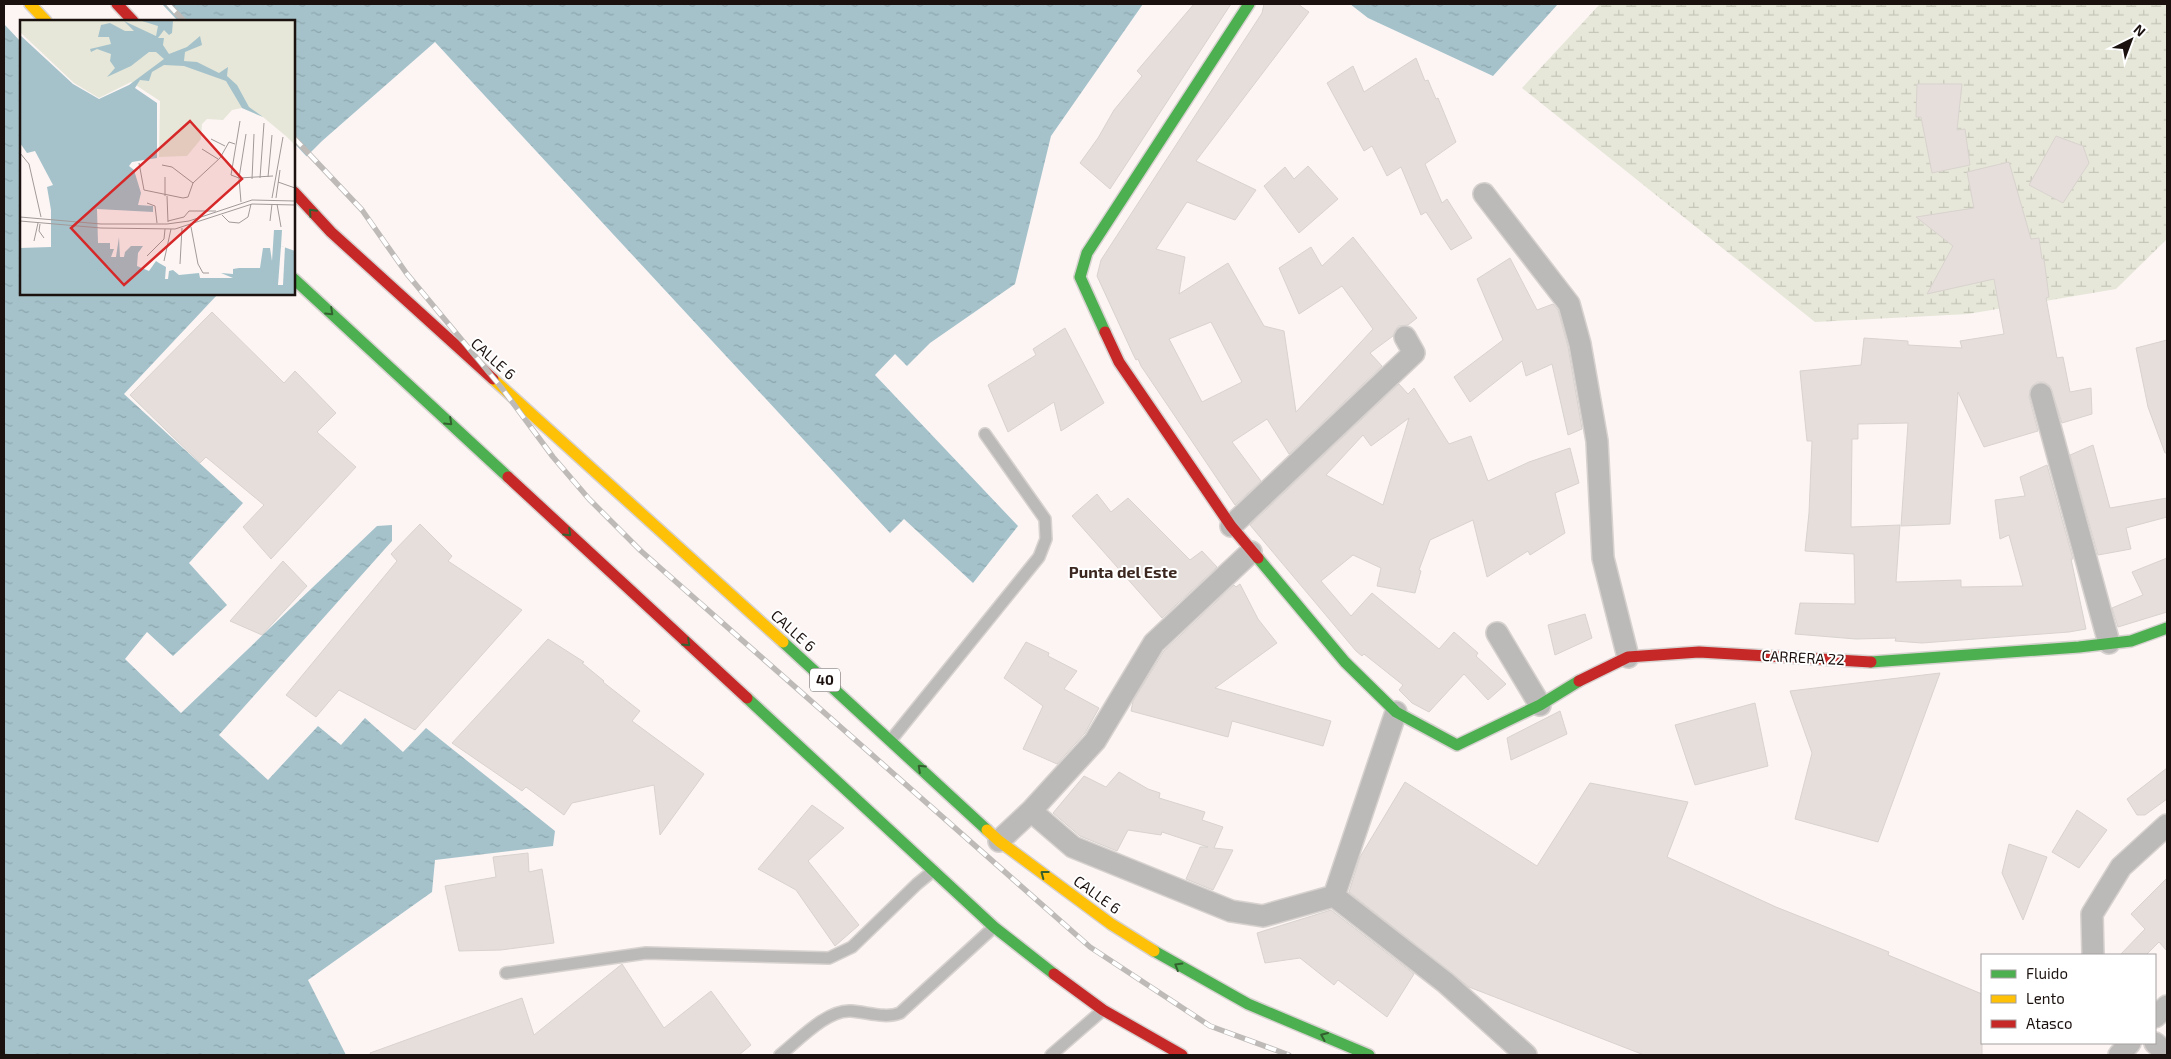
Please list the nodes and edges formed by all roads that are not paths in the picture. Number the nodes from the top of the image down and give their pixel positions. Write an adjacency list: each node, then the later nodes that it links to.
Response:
1 (30, 4): 4 (main road)
2 (117, 4): 5 (main road)
3 (1249, 4): 12 (main road)
4 (45, 20)
5 (132, 20)
6 (295, 193): 20 (main road, CALLE 6 / 40, one-way to 6)
7 (1484, 194): 17 (street)
8 (295, 280): 24 (main road, one-way to 24)
9 (1405, 337): 12 (street)
10 (2041, 394): 16 (street)
11 (985, 434): 20 (lane)
12 (1231, 526): 13 (main road)
13 (1251, 552): 19 (main road); 21 (street)
14 (2167, 628): 16 (main road, CARRERA 22)
15 (1497, 633): 18 (street)
16 (2109, 643): 17 (main road, CARRERA 22)
17 (1628, 657): 18 (main road, CARRERA 22)
18 (1540, 705): 19 (main road, CARRERA 22)
19 (1396, 712): 25 (street)
20 (891, 740): 23 (main road, CALLE 6 / 40, one-way to 20)
21 (1031, 811): 23 (street); 25 (street)
22 (2167, 825): 27 (street)
23 (999, 841): 38 (main road, CALLE 6 / 40, one-way to 23)
24 (933, 871): 26 (main road); 28 (lane)
25 (1334, 896): 39 (street)
26 (994, 927): 30 (main road); 35 (lane)
27 (2093, 954)
28 (506, 973)
29 (2167, 1006): 31 (street)
30 (1103, 1010): 36 (lane); 37 (main road)
31 (2156, 1017)
32 (2129, 1044): 40 (street)
33 (2156, 1044): 34 (street)
34 (2167, 1054)
35 (780, 1055)
36 (1052, 1055)
37 (1182, 1055)
38 (1369, 1055)
39 (1526, 1055)
40 (2119, 1055)

